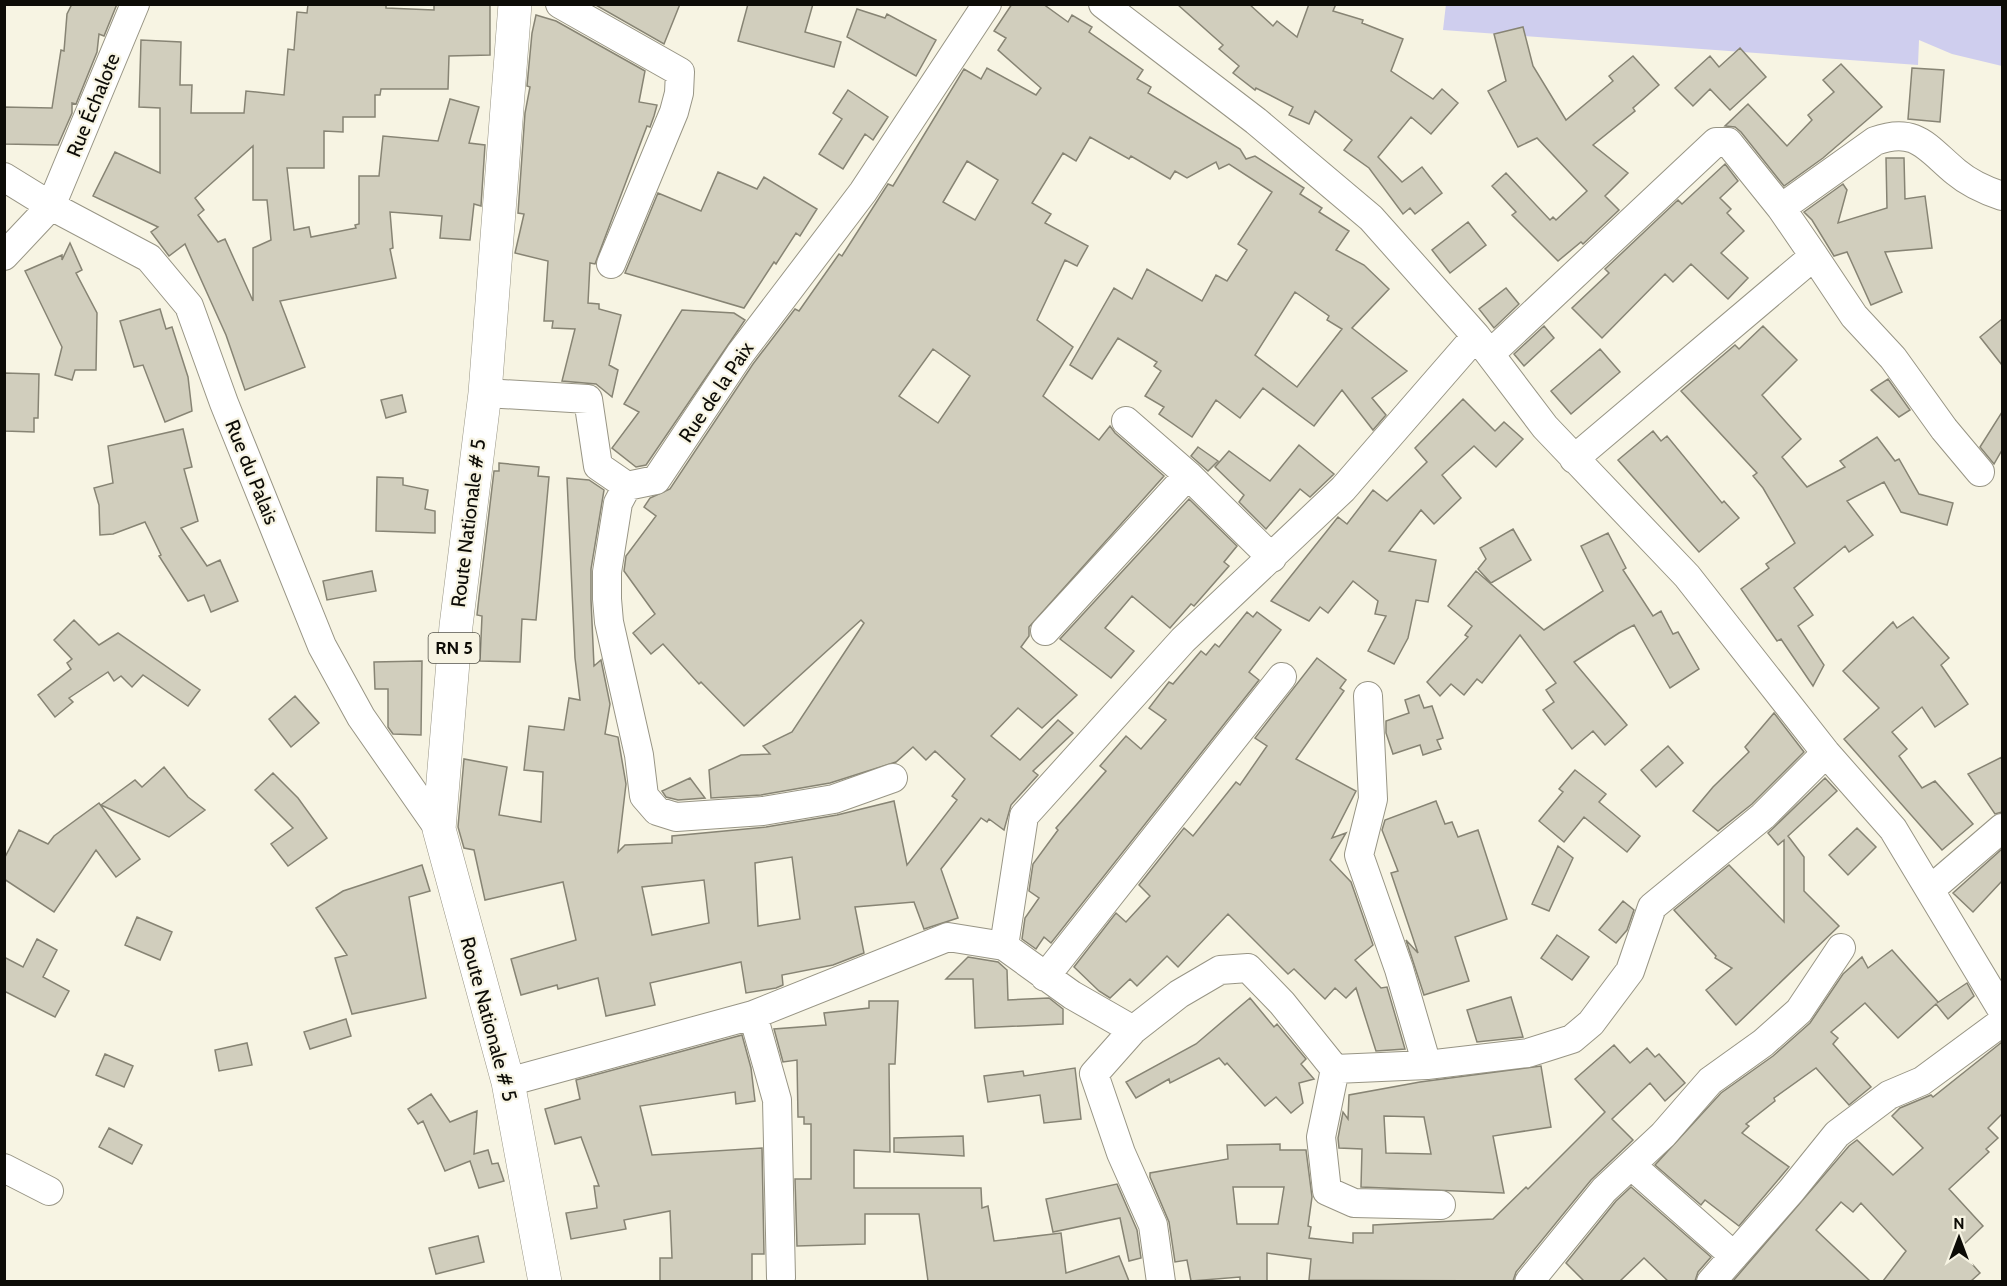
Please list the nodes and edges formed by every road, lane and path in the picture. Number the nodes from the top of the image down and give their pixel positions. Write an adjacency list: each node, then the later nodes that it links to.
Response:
1 (135, 4): 8 (street, Rue Échalote)
2 (515, 4): 14 (main road, Route Nationale # 5 / RN 5)
3 (560, 4): 12 (street)
4 (987, 4): 19 (street, Rue de la Paix)
5 (1103, 4): 13 (street)
6 (4, 177): 8 (street, Rue du Palais)
7 (2002, 196): 9 (street)
8 (51, 206): 10 (street); 27 (street, Rue du Palais)
9 (1781, 208): 11 (street); 13 (street)
10 (4, 256)
11 (1814, 256): 16 (street); 17 (street)
12 (610, 264)
13 (1483, 345): 16 (street); 20 (street)
14 (485, 393): 19 (street); 27 (main road, Route Nationale # 5 / RN 5)
15 (1126, 421): 18 (street)
16 (1574, 459): 24 (street)
17 (1980, 472)
18 (1188, 475): 20 (street); 21 (street)
19 (627, 486): 25 (street)
20 (1272, 558): 29 (street)
21 (1045, 631)
22 (1282, 677): 31 (street)
23 (1368, 696): 36 (street)
24 (1826, 753): 28 (street); 36 (street)
25 (894, 778)
26 (2002, 828): 28 (street)
27 (439, 829): 38 (main road, Route Nationale # 5 / RN 5)
28 (1931, 888): 32 (street)
29 (1004, 946): 31 (street); 33 (street)
30 (1841, 948): 39 (street)
31 (1045, 977): 35 (street)
32 (2002, 1010)
33 (753, 1015): 38 (street); 44 (street)
34 (2002, 1022): 43 (street)
35 (1134, 1030): 37 (street); 46 (street)
36 (1427, 1065): 37 (street)
37 (1335, 1070): 42 (street)
38 (508, 1082): 45 (main road, Route Nationale # 5 / RN 5)
39 (1631, 1165): 43 (street); 47 (street)
40 (4, 1168): 41 (street)
41 (49, 1191)
42 (1441, 1205)
43 (1734, 1256): 48 (street)
44 (781, 1278)
45 (545, 1281)
46 (1161, 1281)
47 (1529, 1281)
48 (1711, 1281)

